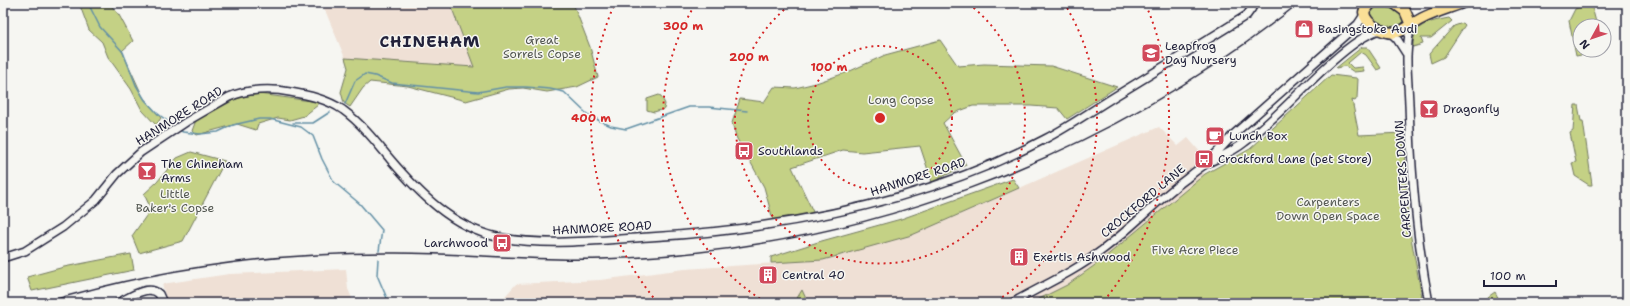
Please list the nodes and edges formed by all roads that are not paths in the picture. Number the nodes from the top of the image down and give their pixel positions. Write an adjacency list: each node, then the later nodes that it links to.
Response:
1 (1254, 3): 11 (street, HANMORE ROAD)
2 (1371, 3): 6 (highway)
3 (1395, 3): 4 (highway); 7 (highway)
4 (1409, 3)
5 (1462, 3): 7 (highway)
6 (1363, 10): 8 (highway); 10 (street, CROCKFORD LANE)
7 (1411, 26): 8 (highway); 9 (street, CARPENTERS DOWN)
8 (1386, 31): 9 (street); 10 (street, CROCKFORD LANE)
9 (1406, 53): 15 (street, CARPENTERS DOWN)
10 (1206, 164): 14 (street, CROCKFORD LANE)
11 (3, 258)
12 (118, 303): 13 (street)
13 (163, 303)
14 (1012, 303)
15 (1429, 303)

